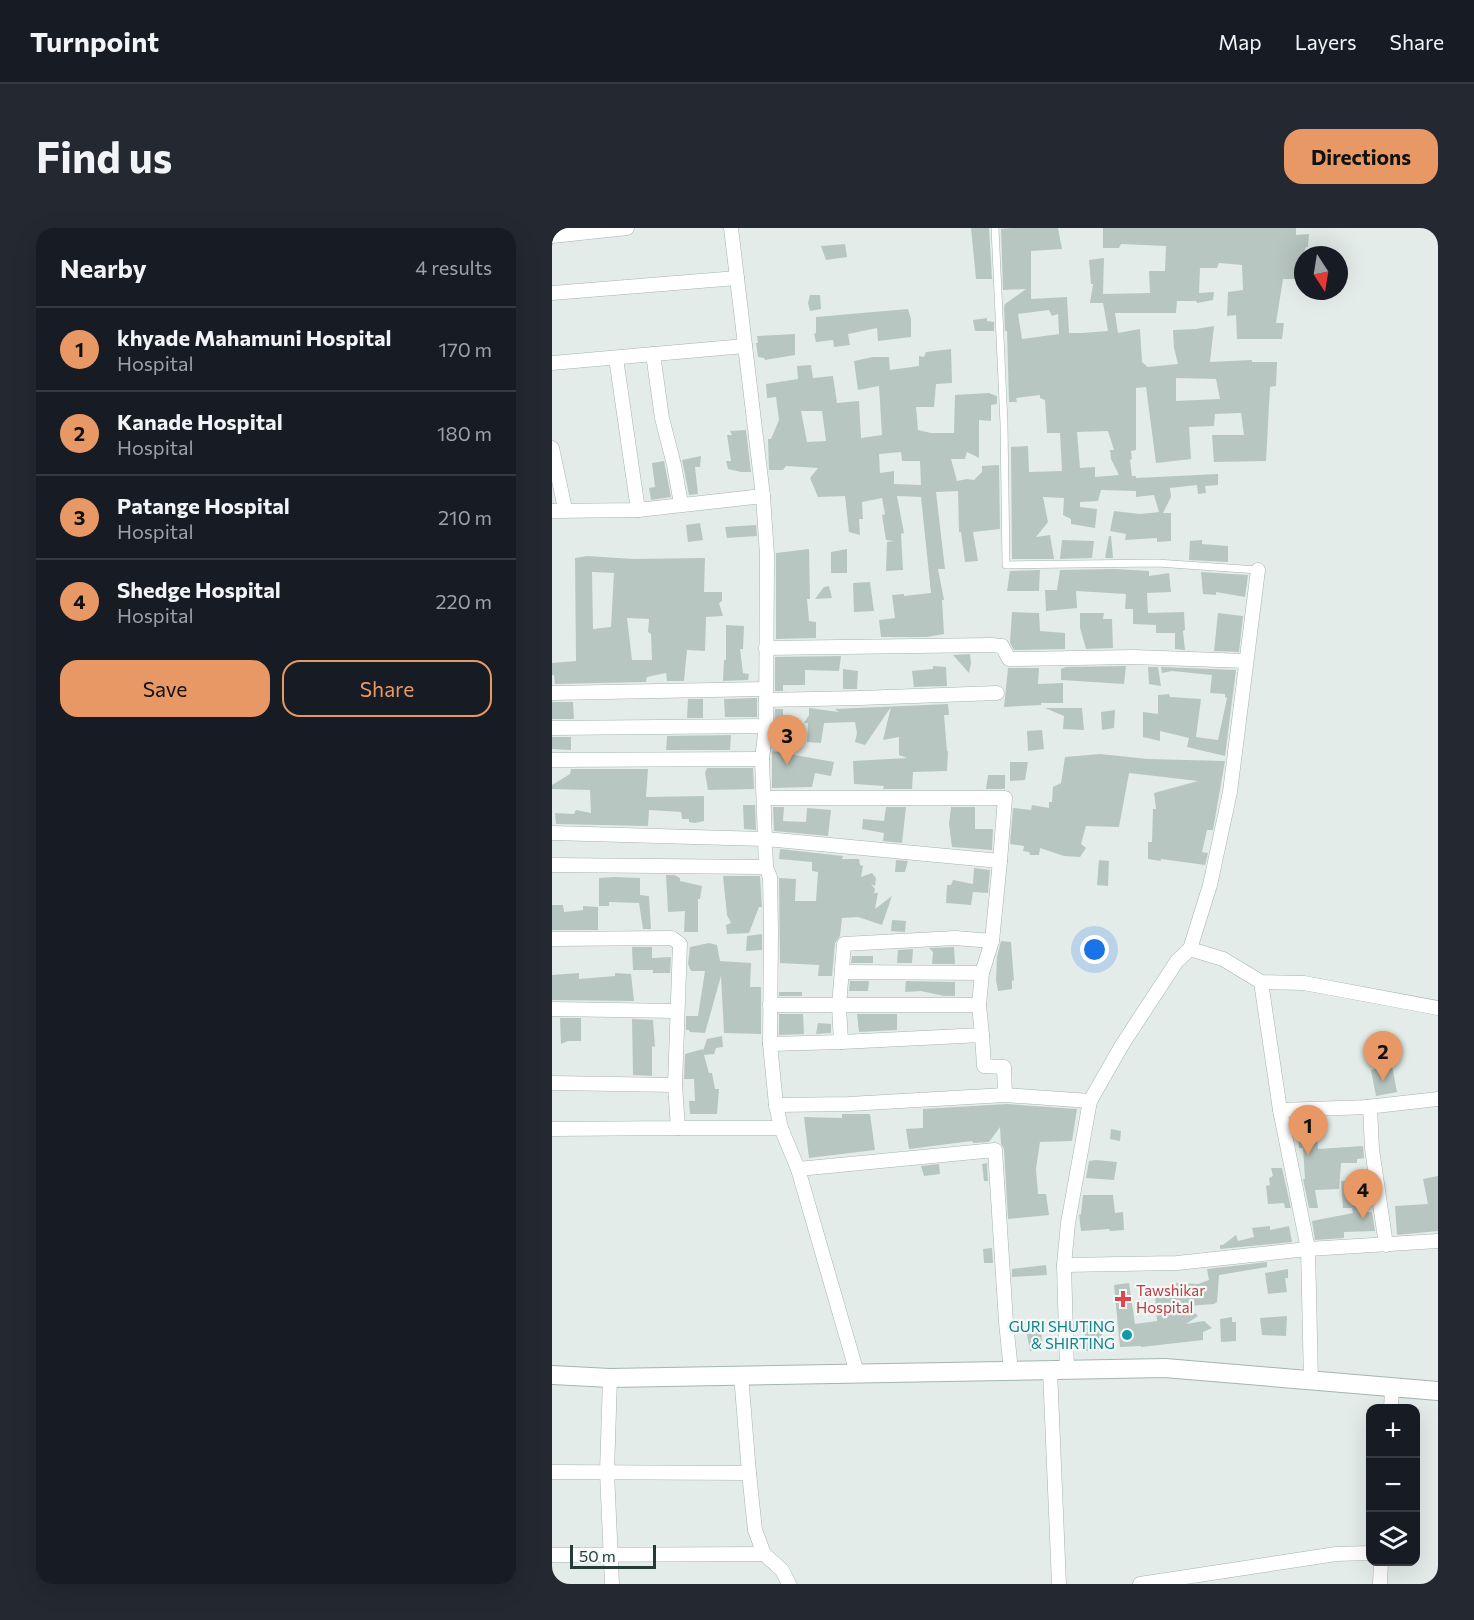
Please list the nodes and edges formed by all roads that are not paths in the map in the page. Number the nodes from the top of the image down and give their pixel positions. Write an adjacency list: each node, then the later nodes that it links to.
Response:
1 (627, 228): 4 (street)
2 (731, 228): 5 (street)
3 (995, 228): 16 (lane)
4 (552, 236)
5 (737, 278): 6 (street); 7 (street)
6 (552, 293)
7 (745, 346): 8 (street); 12 (street)
8 (653, 354): 9 (street); 13 (street)
9 (616, 358): 10 (street); 15 (street)
10 (552, 363)
11 (552, 448): 14 (street)
12 (763, 496): 13 (street); 17 (street)
13 (681, 504): 15 (street)
14 (558, 510): 15 (street)
15 (638, 510)
16 (1258, 570): 18 (street)
17 (766, 648): 18 (street); 21 (street)
18 (1246, 661): 34 (street)
19 (552, 693): 21 (street)
20 (997, 693): 21 (street)
21 (766, 694): 22 (street)
22 (766, 726): 23 (street); 24 (street)
23 (552, 728)
24 (762, 759): 25 (street); 26 (street)
25 (552, 760)
26 (764, 798): 28 (street); 29 (street)
27 (552, 833): 28 (street)
28 (766, 839): 29 (street); 31 (street)
29 (1000, 861): 33 (street)
30 (552, 865): 31 (street)
31 (766, 867): 38 (street)
32 (552, 939): 43 (street)
33 (992, 942): 35 (street); 36 (street)
34 (1190, 949): 37 (street); 51 (street)
35 (843, 972): 36 (street); 40 (street)
36 (982, 973): 39 (street)
37 (1261, 982): 41 (street); 54 (street)
38 (770, 1005): 40 (street); 46 (street)
39 (979, 1005): 40 (street); 44 (street)
40 (839, 1006): 45 (street)
41 (1438, 1008)
42 (552, 1009): 43 (street)
43 (676, 1011): 48 (street)
44 (982, 1035): 45 (street); 49 (street)
45 (841, 1042): 46 (street)
46 (770, 1044): 52 (street)
47 (552, 1083): 48 (street)
48 (675, 1085): 55 (street)
49 (1005, 1095): 51 (street); 52 (street)
50 (1438, 1099): 53 (street)
51 (1090, 1101): 62 (street)
52 (776, 1105): 56 (street)
53 (1367, 1107): 54 (street); 60 (street)
54 (1280, 1110): 61 (street)
55 (678, 1128): 56 (street); 57 (street)
56 (781, 1128): 58 (street)
57 (552, 1129)
58 (798, 1169): 64 (street); 65 (street)
59 (1438, 1241): 60 (street)
60 (1386, 1245): 61 (street)
61 (1308, 1249): 62 (street); 69 (street)
62 (1064, 1265): 63 (street)
63 (1059, 1370): 64 (main road); 69 (main road); 83 (street)
64 (1011, 1371): 65 (main road)
65 (857, 1373): 67 (main road)
66 (552, 1375): 68 (main road)
67 (741, 1375): 68 (main road); 75 (street)
68 (610, 1378): 74 (street)
69 (1311, 1381): 70 (main road)
70 (1392, 1388): 71 (main road); 72 (street)
71 (1438, 1391)
72 (1391, 1404)
73 (552, 1472): 74 (street)
74 (607, 1472): 75 (street); 79 (street)
75 (749, 1473): 77 (street)
76 (1366, 1553): 84 (street)
77 (764, 1554): 79 (street); 82 (street)
78 (552, 1555): 79 (street)
79 (609, 1555): 81 (street)
80 (1381, 1566): 85 (street)
81 (612, 1584)
82 (789, 1584)
83 (1059, 1584)
84 (1140, 1584)
85 (1380, 1584)

